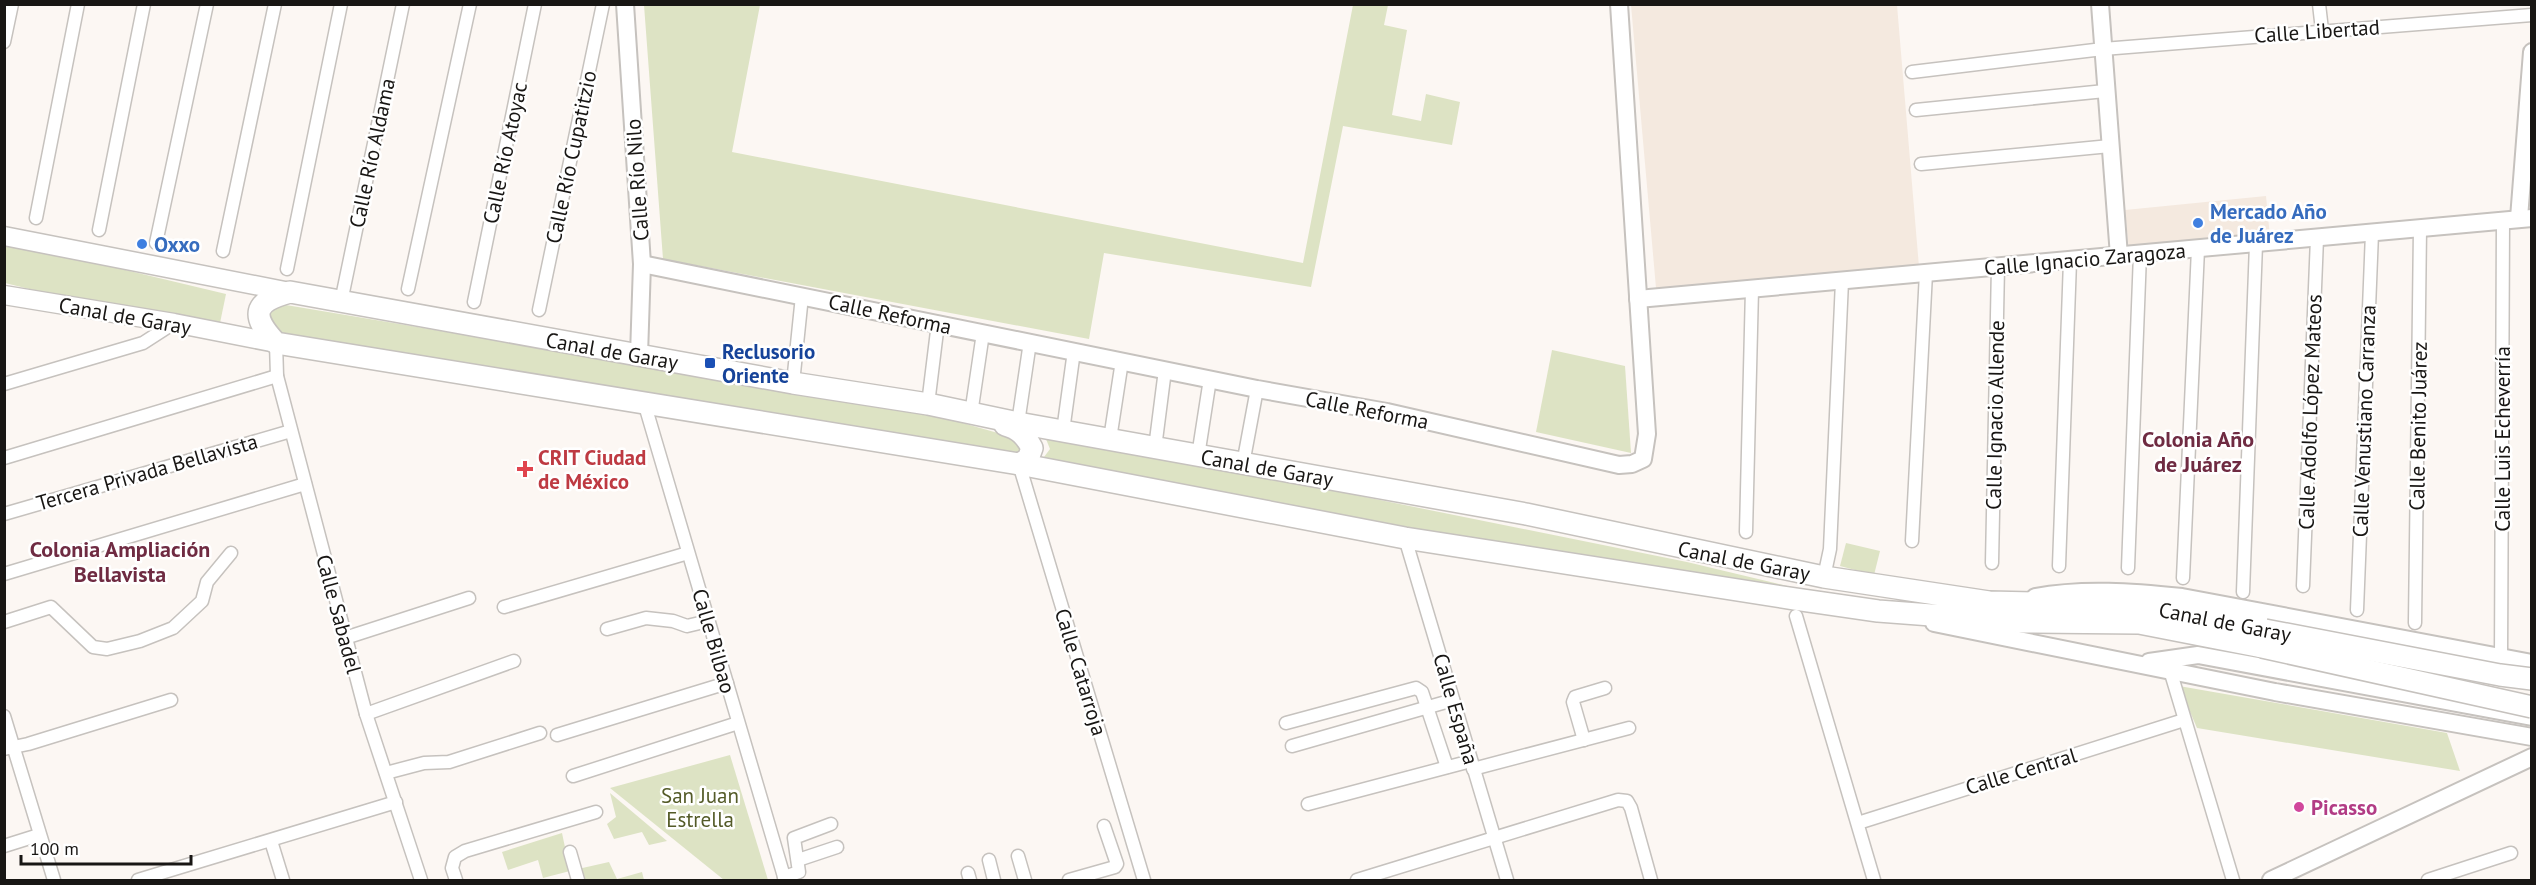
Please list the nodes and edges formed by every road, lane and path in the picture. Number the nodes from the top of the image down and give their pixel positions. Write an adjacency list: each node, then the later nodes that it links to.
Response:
1 (12, 4): 17 (street)
2 (78, 4): 26 (street)
3 (144, 4): 29 (street)
4 (207, 4): 33 (street)
5 (275, 4): 36 (street)
6 (341, 4): 42 (street)
7 (403, 4): 51 (street, Calle Río Aldama)
8 (470, 4): 45 (street)
9 (536, 4): 52 (street, Calle Río Atoyac)
10 (603, 4): 53 (street, Calle Río Cupatitzio)
11 (625, 4): 40 (street, Calle Río Nilo)
12 (1619, 4): 50 (street, Calle Reforma)
13 (2100, 4): 18 (street)
14 (2319, 4): 16 (street)
15 (2532, 15): 16 (street, Calle Libertad)
16 (2322, 30): 18 (street, Calle Libertad)
17 (4, 42)
18 (2103, 49): 21 (street, Calle Libertad); 22 (street)
19 (2532, 52): 20 (street)
20 (2531, 71): 27 (street)
21 (1912, 72)
22 (2105, 91): 23 (street); 24 (street)
23 (1916, 110)
24 (2110, 146): 25 (street); 38 (street)
25 (1922, 164)
26 (36, 218)
27 (2518, 219): 28 (street, Calle Ignacio Zaragoza); 107 (street, Calle Luis Echeverría)
28 (2420, 229): 30 (street, Calle Ignacio Zaragoza); 103 (street, Calle Benito Juárez)
29 (99, 230)
30 (2372, 233): 32 (street, Calle Ignacio Zaragoza); 98 (street, Calle Venustiano Carranza)
31 (4, 236): 47 (main road, Canal de Garay)
32 (2317, 238): 34 (street, Calle Ignacio Zaragoza); 93 (street, Calle Adolfo López Mateos)
33 (156, 243)
34 (2256, 244): 35 (street, Calle Ignacio Zaragoza); 94 (street)
35 (2198, 249): 37 (street, Calle Ignacio Zaragoza); 92 (street)
36 (223, 251)
37 (2140, 254): 38 (street, Calle Ignacio Zaragoza); 89 (street)
38 (2119, 256): 39 (street, Calle Ignacio Zaragoza)
39 (2070, 261): 41 (street, Calle Ignacio Zaragoza); 88 (street)
40 (642, 264): 49 (street, Calle Reforma); 60 (street, Calle Río Nilo)
41 (1998, 267): 43 (street, Calle Ignacio Zaragoza); 87 (street, Calle Ignacio Allende)
42 (287, 269)
43 (1926, 273): 44 (street, Calle Ignacio Zaragoza); 84 (street)
44 (1842, 281): 46 (street, Calle Ignacio Zaragoza); 91 (street)
45 (408, 289)
46 (1752, 289): 50 (street, Calle Ignacio Zaragoza); 82 (street)
47 (290, 292): 51 (highway, Canal de Garay); 58 (highway)
48 (4, 295): 54 (main road, Canal de Garay)
49 (802, 296): 55 (street, Calle Reforma); 65 (street)
50 (1638, 299): 67 (street, Calle Reforma)
51 (341, 302): 60 (highway, Canal de Garay)
52 (474, 302)
53 (539, 310)
54 (174, 323): 58 (main road, Canal de Garay); 66 (street)
55 (938, 323): 56 (street, Calle Reforma); 69 (street)
56 (983, 333): 57 (street, Calle Reforma); 70 (street)
57 (1030, 342): 59 (street, Calle Reforma); 71 (street)
58 (276, 343): 63 (street, Calle Sabadel); 68 (highway, Canal de Garay)
59 (1074, 351): 61 (street, Calle Reforma); 73 (street)
60 (639, 355): 65 (highway, Canal de Garay)
61 (1122, 362): 62 (street, Calle Reforma); 74 (street)
62 (1165, 370): 64 (street, Calle Reforma); 75 (street)
63 (277, 376): 72 (street, Calle Sabadel); 77 (street)
64 (1210, 379): 67 (street, Calle Reforma); 76 (street)
65 (793, 383): 69 (highway, Canal de Garay)
66 (4, 384)
67 (1257, 389): 79 (street)
68 (644, 402): 78 (highway, Canal de Garay); 86 (street, Calle Bilbao)
69 (928, 404): 70 (highway, Canal de Garay)
70 (974, 414): 71 (highway, Canal de Garay); 78 (highway)
71 (1018, 423): 73 (highway, Canal de Garay)
72 (291, 431): 80 (street, Calle Sabadel); 81 (street, Tercera Privada Bellavista)
73 (1063, 431): 74 (highway, Canal de Garay)
74 (1110, 439): 75 (highway, Canal de Garay)
75 (1155, 448): 76 (highway, Canal de Garay)
76 (1198, 456): 79 (highway, Canal de Garay)
77 (4, 458)
78 (1019, 464): 83 (highway, Canal de Garay); 163 (street, Calle Catarroja)
79 (1244, 464): 91 (highway, Canal de Garay)
80 (305, 484): 90 (street); 105 (street, Calle Sabadel)
81 (4, 514)
82 (1746, 532)
83 (1405, 538): 99 (highway, Canal de Garay); 115 (street, Calle España)
84 (1912, 541)
85 (231, 553): 102 (street)
86 (688, 553): 97 (street); 101 (street, Calle Bilbao)
87 (1992, 563)
88 (2059, 566)
89 (2128, 568)
90 (4, 574)
91 (1824, 577): 96 (highway, Canal de Garay)
92 (2183, 579)
93 (2302, 586)
94 (2244, 592)
95 (469, 598): 105 (street)
96 (2005, 603): 106 (highway, Canal de Garay); 107 (street)
97 (504, 607)
98 (2357, 610)
99 (1878, 611): 106 (highway, Canal de Garay); 110 (street, Canal de Garay)
100 (1796, 616): 140 (street)
101 (708, 621): 104 (street); 112 (street, Calle Bilbao)
102 (4, 622)
103 (2415, 623)
104 (607, 629)
105 (345, 638): 119 (street, Calle Sabadel)
106 (2264, 638): 111 (highway, Canal de Garay, bridge); 117 (highway, Canal de Garay, bridge)
107 (2495, 656): 109 (street); 116 (street)
108 (514, 661): 119 (street)
109 (2532, 663)
110 (2171, 664): 116 (street); 122 (street); 128 (street, Canal de Garay)
111 (2532, 679)
112 (727, 683): 123 (street, Calle Bilbao); 127 (street)
113 (1605, 688): 129 (street)
114 (171, 700): 131 (street)
115 (1453, 700): 118 (street); 133 (street, Calle España)
116 (2475, 707): 121 (street)
117 (2532, 707)
118 (1428, 709): 124 (street); 130 (street); 134 (street)
119 (366, 714): 135 (street, Calle Sabadel)
120 (4, 716): 131 (street)
121 (2532, 717)
122 (2184, 720): 140 (street, Calle Central); 168 (street)
123 (738, 723): 136 (street); 153 (street, Calle Bilbao)
124 (1286, 723)
125 (1629, 728): 129 (street)
126 (540, 733): 135 (street)
127 (557, 735)
128 (2532, 737)
129 (1584, 740): 133 (street)
130 (1292, 746)
131 (9, 749): 143 (street)
132 (2532, 757): 169 (street)
133 (1472, 765): 134 (street); 144 (street, Calle España)
134 (1447, 767): 138 (street)
135 (386, 773): 137 (street, Calle Sabadel)
136 (573, 776)
137 (396, 802): 145 (street); 157 (street, Calle Sabadel)
138 (1308, 804)
139 (596, 812): 158 (street)
140 (1858, 823): 167 (street)
141 (831, 824): 152 (street)
142 (1104, 826): 162 (street)
143 (39, 835): 146 (street); 154 (street)
144 (1495, 839): 164 (street); 165 (street, Calle España); 166 (street)
145 (271, 841): 155 (street); 156 (street)
146 (4, 846)
147 (837, 847): 152 (street)
148 (570, 852): 159 (street)
149 (2511, 853): 170 (street)
150 (1018, 856): 161 (street)
151 (989, 860): 160 (street)
152 (799, 871): 153 (street)
153 (784, 879)
154 (54, 880)
155 (138, 880)
156 (284, 880)
157 (421, 880)
158 (456, 880)
159 (578, 880)
160 (994, 880)
161 (1025, 880)
162 (1069, 880)
163 (1144, 880)
164 (1357, 880)
165 (1508, 880)
166 (1651, 880)
167 (1874, 880)
168 (2233, 880)
169 (2271, 880)
170 (2428, 880)

